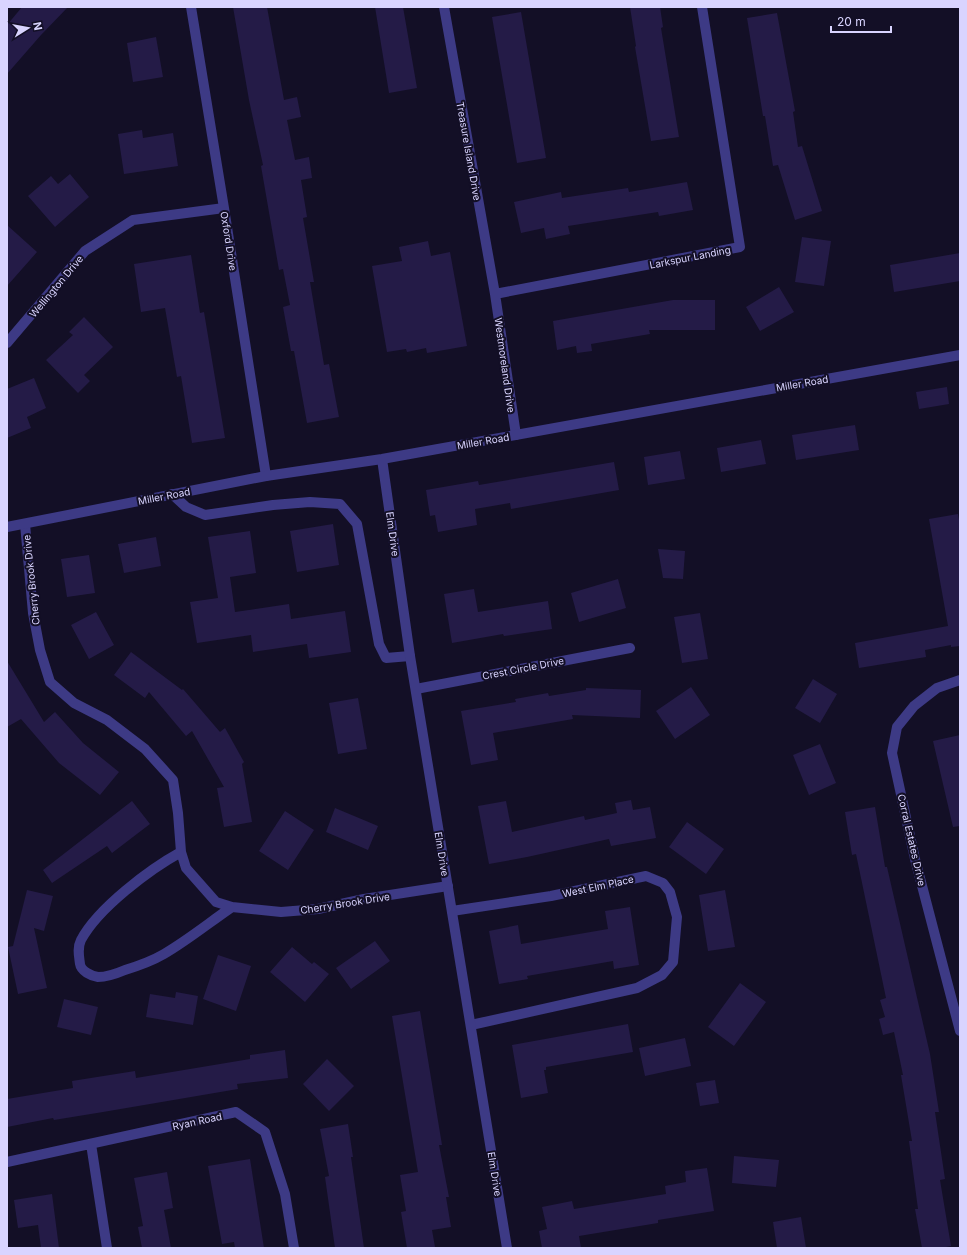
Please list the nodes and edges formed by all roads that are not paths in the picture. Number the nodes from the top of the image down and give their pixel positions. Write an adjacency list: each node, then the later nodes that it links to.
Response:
1 (191, 7): 4 (street, Oxford Drive)
2 (444, 7): 5 (street, Treasure Island Drive)
3 (702, 7): 5 (street, Larkspur Landing)
4 (224, 208): 6 (street, Wellington Drive); 10 (street, Oxford Drive)
5 (495, 294): 8 (street, Westmoreland Drive)
6 (7, 343)
7 (960, 355): 8 (street, Miller Road)
8 (516, 435): 9 (street, Miller Road)
9 (382, 460): 10 (street, Miller Road); 15 (street, Elm Drive)
10 (266, 476): 11 (street, Miller Road)
11 (172, 494): 12 (street, Miller Road); 15 (street)
12 (25, 524): 13 (street, Miller Road); 18 (street, Cherry Brook Drive)
13 (7, 527)
14 (630, 648): 17 (street, Crest Circle Drive)
15 (410, 656): 17 (street, Elm Drive)
16 (960, 680): 23 (street, Corral Estates Drive)
17 (416, 689): 19 (street, Elm Drive)
18 (181, 852): 20 (street, Cherry Brook Drive); 20 (street)
19 (448, 886): 20 (street, Cherry Brook Drive); 21 (street, Elm Drive)
20 (232, 907)
21 (452, 911): 22 (street, Elm Drive); 22 (street, West Elm Place)
22 (471, 1025): 28 (street, Elm Drive)
23 (960, 1031)
24 (91, 1144): 25 (street, Ryan Road); 26 (street); 27 (street, Ryan Road)
25 (7, 1162)
26 (107, 1248)
27 (294, 1248)
28 (507, 1248)

